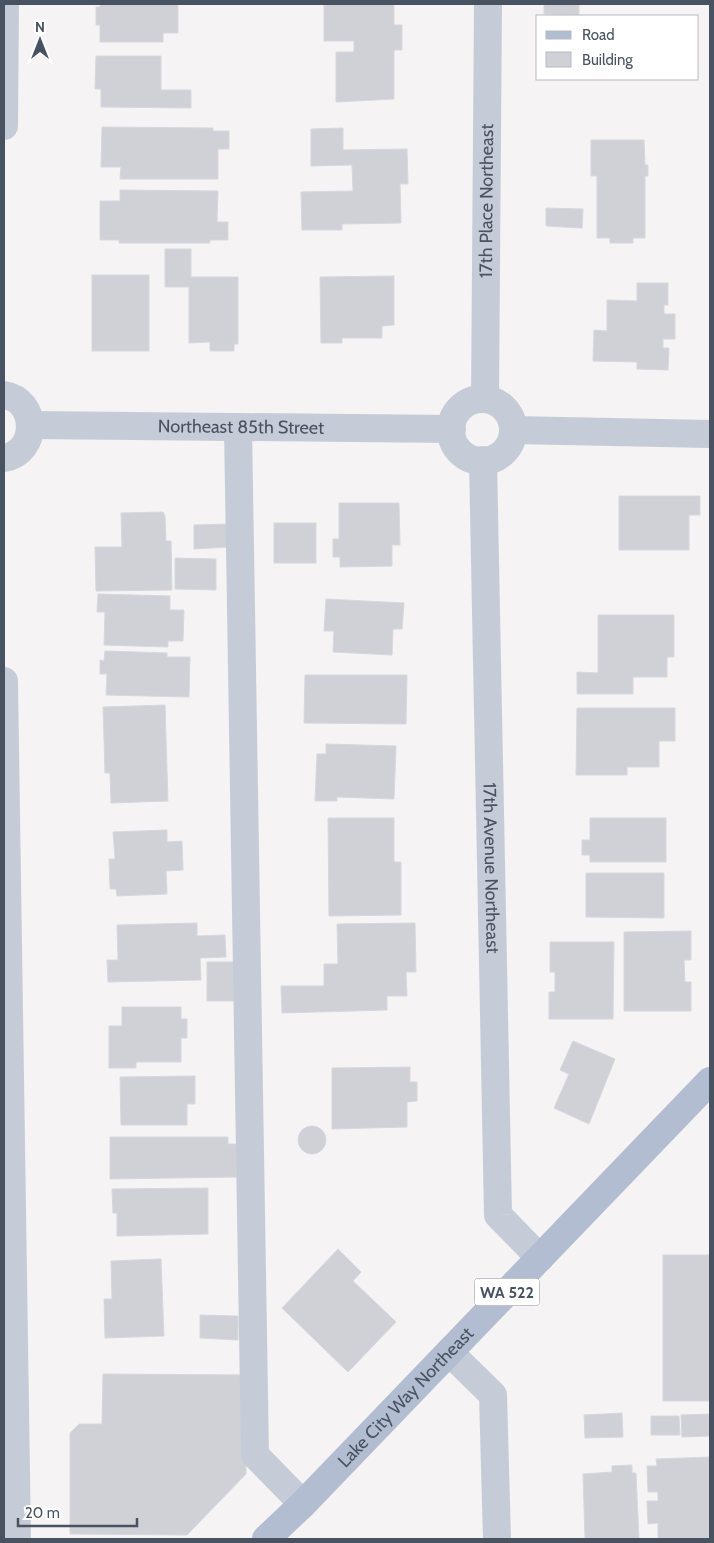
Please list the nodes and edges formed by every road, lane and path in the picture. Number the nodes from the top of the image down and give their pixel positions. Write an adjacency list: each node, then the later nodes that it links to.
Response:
1 (5, 4): 3 (street)
2 (488, 4): 5 (street, 17th Place Northeast)
3 (4, 126)
4 (4, 395): 6 (street)
5 (485, 399): 8 (street); 9 (street)
6 (31, 425): 7 (street, Northeast 85th Street); 11 (street)
7 (238, 427): 8 (street, Northeast 85th Street); 17 (street)
8 (452, 429): 12 (street)
9 (513, 430): 10 (street); 12 (street)
10 (710, 434)
11 (4, 458)
12 (483, 460): 15 (street, 17th Avenue Northeast)
13 (4, 681): 18 (street)
14 (710, 1080): 15 (main road, Lake City Way Northeast / WA 522)
15 (540, 1258): 16 (main road, Lake City Way Northeast / WA 522)
16 (449, 1352): 17 (main road, Lake City Way Northeast / WA 522); 20 (street)
17 (303, 1504): 19 (main road, Lake City Way Northeast / WA 522)
18 (17, 1539)
19 (266, 1539)
20 (497, 1539)

